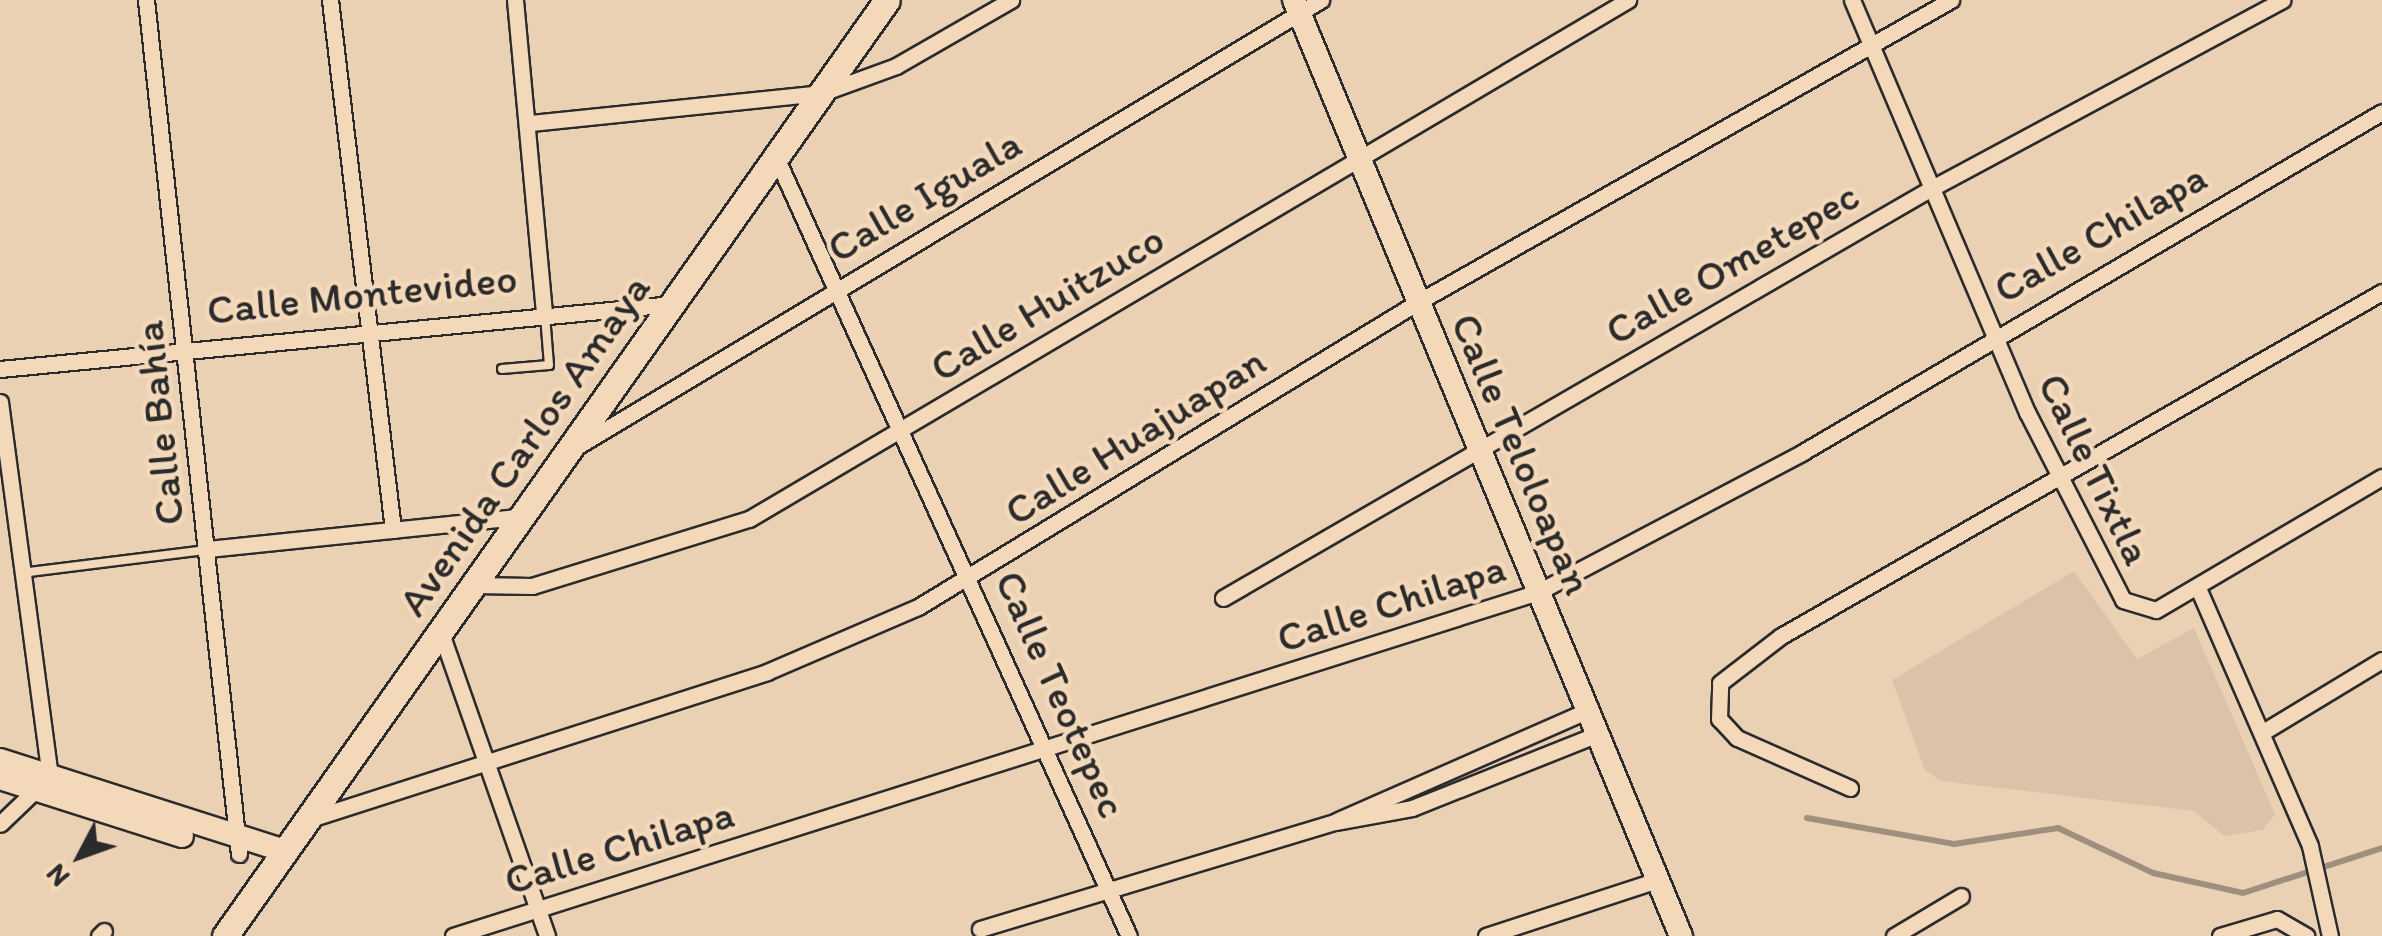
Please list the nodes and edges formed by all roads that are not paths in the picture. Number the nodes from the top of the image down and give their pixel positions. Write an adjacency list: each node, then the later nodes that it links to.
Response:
1 (146, 0): 26 (street, Calle Bahía)
2 (330, 0): 24 (street)
3 (515, 0): 15 (street)
4 (887, 0): 13 (main road, Avenida Carlos Amaya)
5 (1011, 0): 13 (street)
6 (1321, 0): 11 (street, Calle Iguala)
7 (1628, 0): 17 (street, Calle Huitzuco)
8 (1852, 0): 12 (street, Calle Tixtla)
9 (1950, 0): 12 (street, Calle Huajuapan)
10 (2283, 0): 18 (street, Calle Ometepec)
11 (1297, 6): 17 (street, Calle Teloloapan); 19 (street, Calle Iguala)
12 (1868, 41): 18 (street, Calle Tixtla); 21 (street, Calle Huajuapan)
13 (822, 94): 15 (street); 16 (main road, Avenida Carlos Amaya)
14 (2382, 112): 25 (street, Calle Chilapa)
15 (530, 123): 23 (street)
16 (774, 154): 19 (street, Calle Teotepec); 22 (main road, Avenida Carlos Amaya)
17 (1360, 157): 21 (street, Calle Teloloapan); 30 (street, Calle Huitzuco)
18 (1930, 189): 25 (street, Calle Tixtla); 31 (street, Calle Ometepec)
19 (840, 287): 30 (street, Calle Teotepec); 32 (street, Calle Iguala)
20 (2382, 292): 34 (street)
21 (1418, 302): 31 (street, Calle Teloloapan); 40 (street, Calle Huajuapan)
22 (673, 304): 23 (street, Calle Montevideo); 32 (main road, Avenida Carlos Amaya)
23 (544, 310): 24 (street, Calle Montevideo); 28 (lane)
24 (368, 328): 26 (street, Calle Montevideo); 37 (street)
25 (1994, 335): 34 (street, Calle Tixtla); 43 (street, Calle Chilapa)
26 (186, 347): 27 (street, Calle Montevideo); 38 (street, Calle Bahía)
27 (0, 369)
28 (502, 370)
29 (0, 402): 35 (street)
30 (906, 428): 40 (street, Calle Teotepec); 41 (street, Calle Huitzuco)
31 (1480, 450): 43 (street, Calle Teloloapan); 44 (street, Calle Ometepec)
32 (564, 454): 36 (main road, Avenida Carlos Amaya)
33 (2382, 477): 42 (street)
34 (2060, 484): 42 (street, Calle Tixtla); 55 (street)
35 (7, 516): 39 (street)
36 (518, 517): 37 (street); 41 (main road, Avenida Carlos Amaya)
37 (393, 530): 38 (street)
38 (208, 549): 39 (lane); 59 (street, Calle Bahía)
39 (21, 573): 54 (street)
40 (972, 579): 50 (street, Calle Teotepec); 52 (street, Calle Huajuapan)
41 (474, 584): 45 (main road, Avenida Carlos Amaya)
42 (2198, 588): 48 (street, Calle Tixtla)
43 (1538, 592): 47 (street, Calle Teloloapan); 50 (street, Calle Chilapa)
44 (1223, 598)
45 (441, 633): 52 (street); 56 (main road, Avenida Carlos Amaya)
46 (2382, 660): 48 (street)
47 (1590, 710): 49 (street, Calle Teloloapan); 57 (street)
48 (2264, 732): 75 (street, Calle Tixtla)
49 (1598, 734): 57 (street); 61 (street, Calle Teloloapan)
50 (1049, 751): 62 (street, Calle Teotepec); 64 (street, Calle Chilapa)
51 (0, 760): 54 (street)
52 (487, 760): 56 (street, Calle Huajuapan); 64 (street)
53 (0, 778): 54 (street)
54 (44, 783): 58 (street); 59 (street)
55 (1850, 788)
56 (306, 820): 60 (main road, Avenida Carlos Amaya)
57 (1335, 822): 62 (street)
58 (0, 824)
59 (239, 846): 60 (street)
60 (280, 858): 66 (main road, Avenida Carlos Amaya)
61 (1658, 880): 70 (street); 71 (street, Calle Teloloapan)
62 (1108, 887): 65 (street); 69 (street, Calle Teotepec)
63 (1961, 896): 72 (street)
64 (538, 909): 67 (street, Calle Chilapa); 68 (street)
65 (980, 929)
66 (225, 936)
67 (453, 936)
68 (547, 936)
69 (1129, 936)
70 (1486, 936)
71 (1682, 936)
72 (1894, 936)
73 (2220, 936): 74 (street)
74 (2308, 936)
75 (2330, 936)

